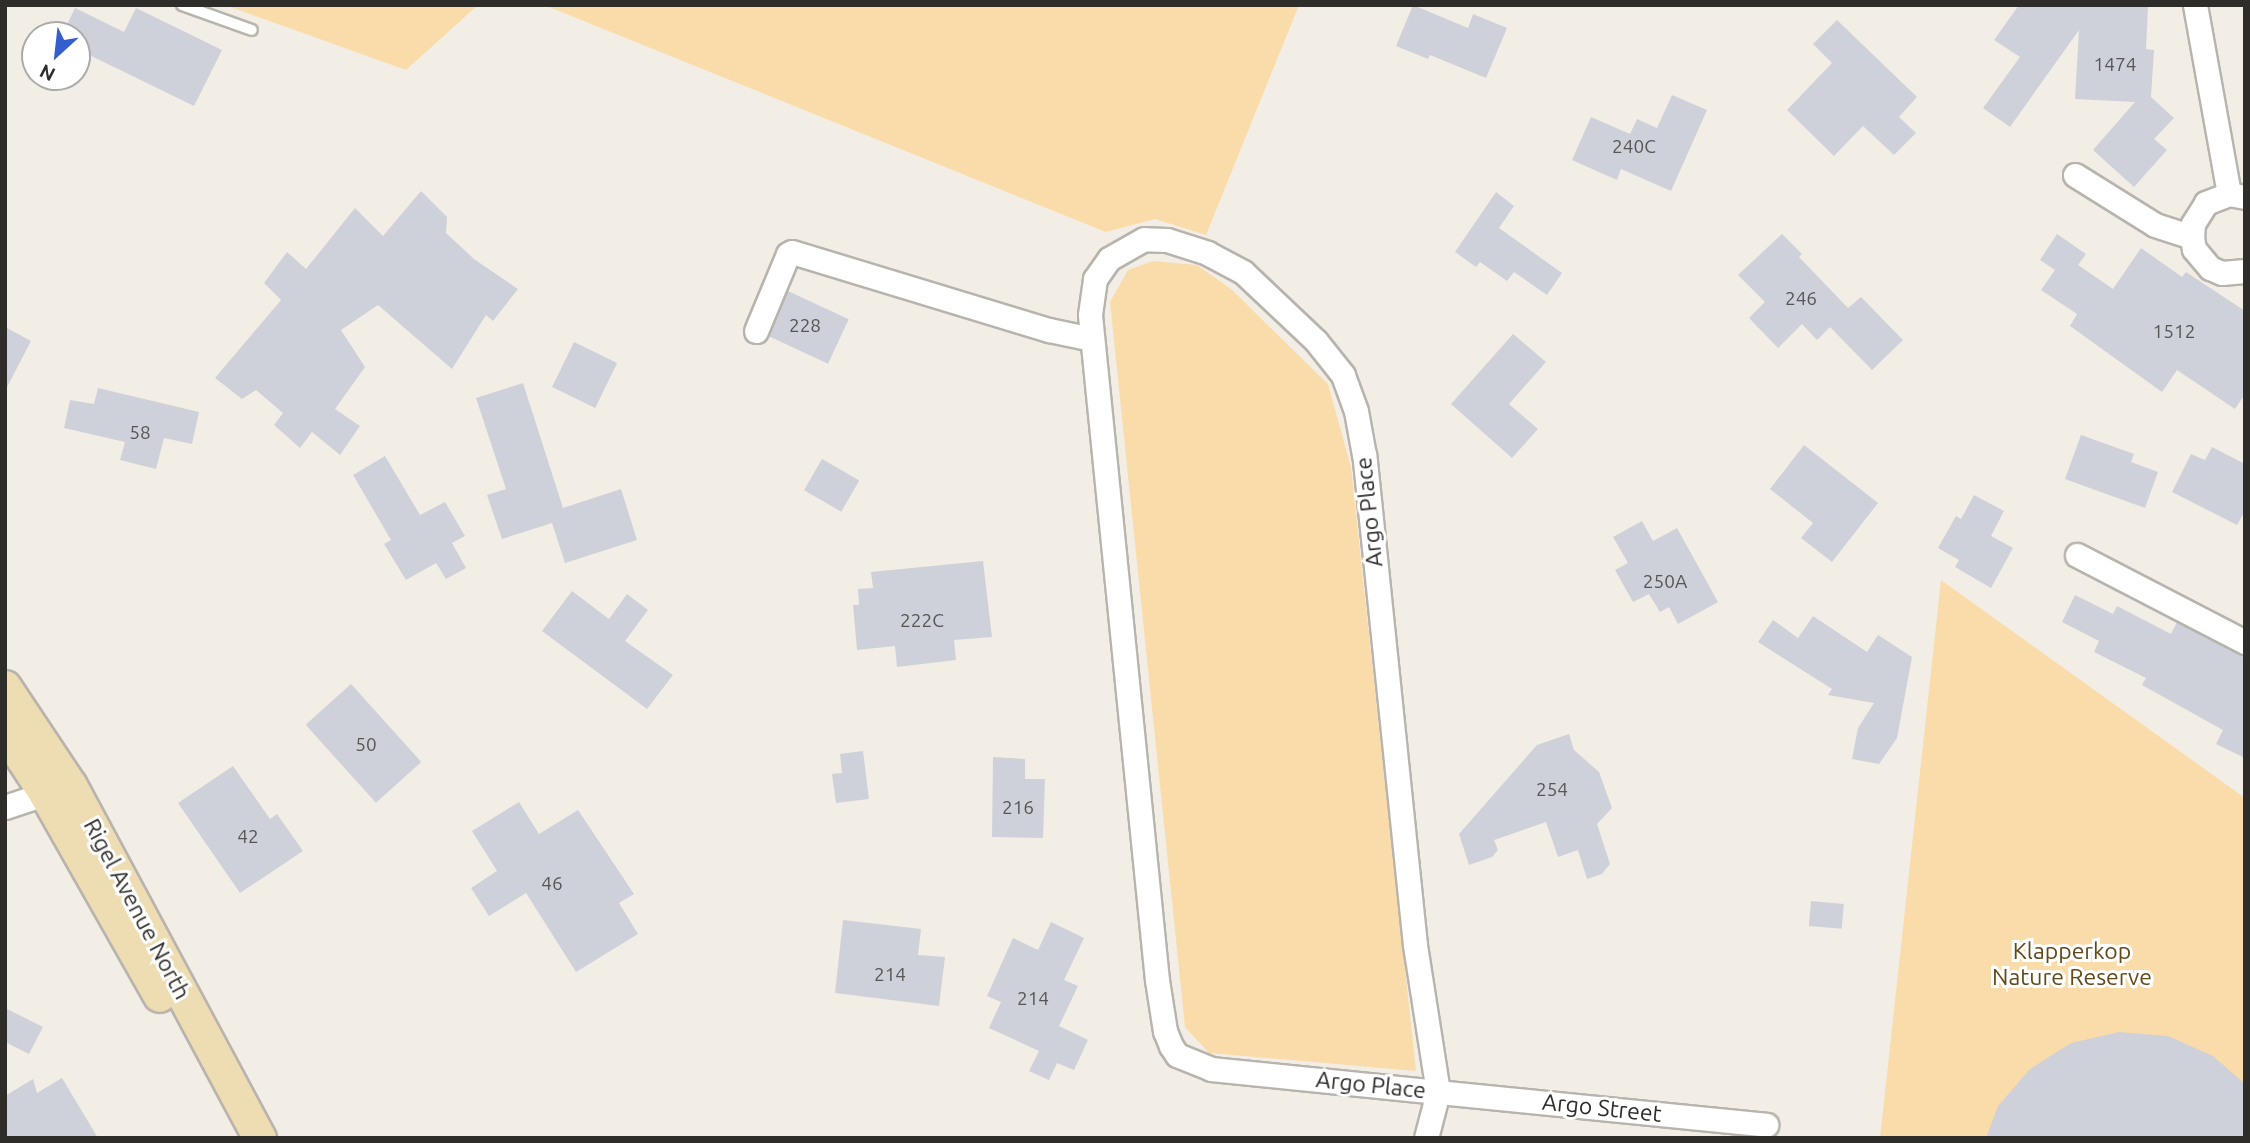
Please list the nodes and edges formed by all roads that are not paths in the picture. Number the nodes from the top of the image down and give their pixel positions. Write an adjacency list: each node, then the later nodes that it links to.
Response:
1 (182, 5): 3 (lane)
2 (2195, 5): 5 (street)
3 (252, 30)
4 (2075, 175): 6 (street)
5 (2237, 195): 6 (street)
6 (2192, 237): 7 (street)
7 (2245, 271)
8 (756, 331): 9 (street)
9 (1092, 340): 16 (street, Argo Place); 16 (street, Argo Place)
10 (2077, 555): 11 (street)
11 (2245, 642)
12 (5, 687): 14 (main road, Rigel Avenue North)
13 (5, 732): 14 (main road, Rigel Avenue North)
14 (58, 789): 15 (street); 18 (main road, Rigel Avenue North); 19 (main road, Rigel Avenue North)
15 (5, 807)
16 (1438, 1092): 17 (street, Argo Street); 20 (street)
17 (1766, 1125)
18 (240, 1138)
19 (260, 1138)
20 (1426, 1138)

